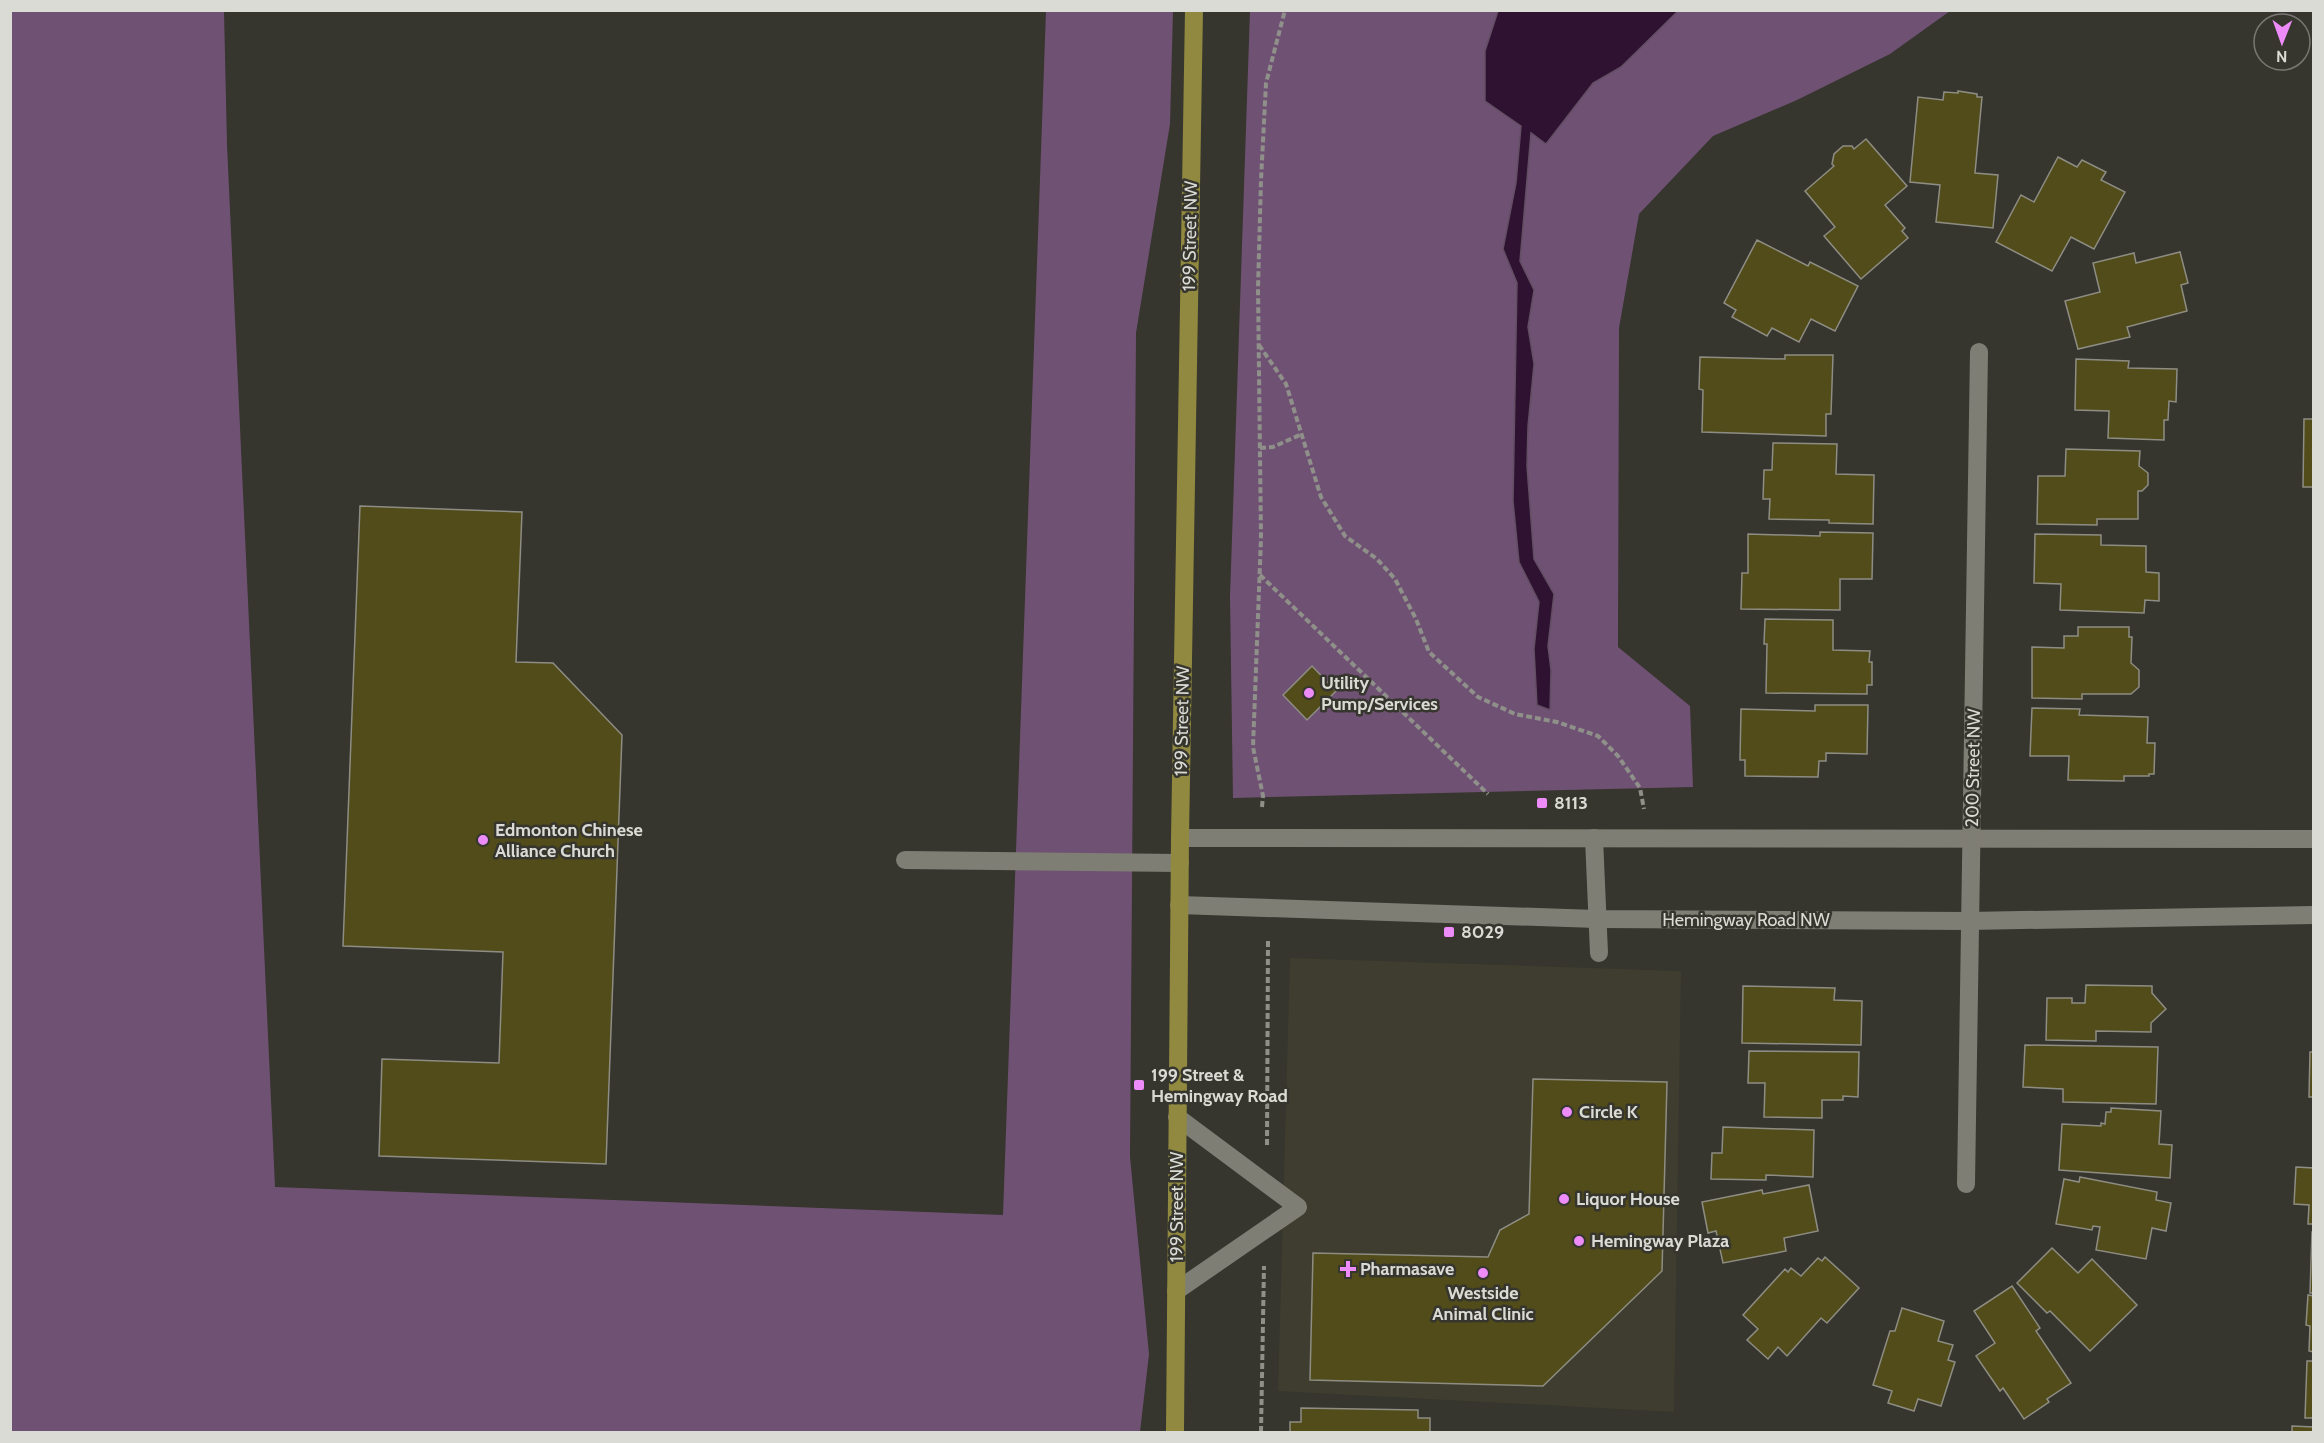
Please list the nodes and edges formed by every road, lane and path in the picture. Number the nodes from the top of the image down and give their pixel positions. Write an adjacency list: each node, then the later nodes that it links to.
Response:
1 (1194, 10): 9 (main road, 199 Street NW)
2 (1285, 10): 3 (path)
3 (1259, 345): 5 (path); 6 (path)
4 (1979, 352): 13 (street, 200 Street NW)
5 (1302, 434): 6 (path); 12 (path)
6 (1260, 448): 7 (path)
7 (1260, 575): 8 (path); 10 (path)
8 (1488, 794)
9 (1180, 838): 10 (street); 16 (main road, 199 Street NW)
10 (1260, 838): 11 (street)
11 (1594, 838): 12 (street); 19 (street)
12 (1651, 838): 13 (street)
13 (1972, 838): 14 (street); 20 (street, 200 Street NW)
14 (2313, 839)
15 (904, 860): 16 (street)
16 (1180, 863): 17 (main road, 199 Street NW)
17 (1179, 905): 19 (street, Hemingway Road NW); 22 (main road, 199 Street NW)
18 (2313, 915): 20 (street, Hemingway Road NW)
19 (1596, 919): 20 (street, Hemingway Road NW); 21 (street)
20 (1969, 921): 23 (street, 200 Street NW)
21 (1599, 953)
22 (1177, 1117): 24 (main road, 199 Street NW); 24 (street)
23 (1966, 1184)
24 (1176, 1291): 25 (main road, 199 Street NW)
25 (1174, 1432)

